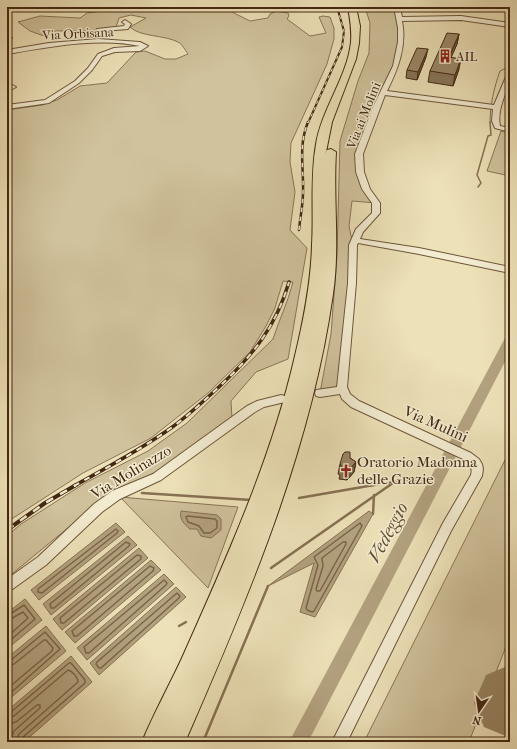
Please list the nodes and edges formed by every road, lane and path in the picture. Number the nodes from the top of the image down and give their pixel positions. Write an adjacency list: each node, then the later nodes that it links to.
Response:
1 (397, 7): 3 (street, Via ai Molini)
2 (358, 9): 25 (highway)
3 (400, 19): 5 (street); 15 (street, Via ai Molini)
4 (125, 22): 6 (street)
5 (510, 25)
6 (66, 44): 8 (street, Via Orbisana); 16 (street, Via Orbisana)
7 (364, 48): 26 (highway)
8 (22, 50): 9 (street, Via Orbisana); 10 (street, Via Orbisana)
9 (7, 52)
10 (7, 57)
11 (510, 73): 13 (street)
12 (7, 84): 14 (street)
13 (507, 84): 17 (street)
14 (7, 90)
15 (384, 92): 17 (street); 19 (street, Via ai Molini)
16 (7, 107)
17 (498, 108): 18 (street)
18 (510, 130)
19 (354, 242): 20 (street); 21 (street)
20 (510, 270)
21 (343, 390): 22 (street); 27 (street, Via Mulini)
22 (320, 392)
23 (281, 399): 24 (street, Via Molinazzo)
24 (7, 587)
25 (153, 742)
26 (174, 742)
27 (339, 742)

